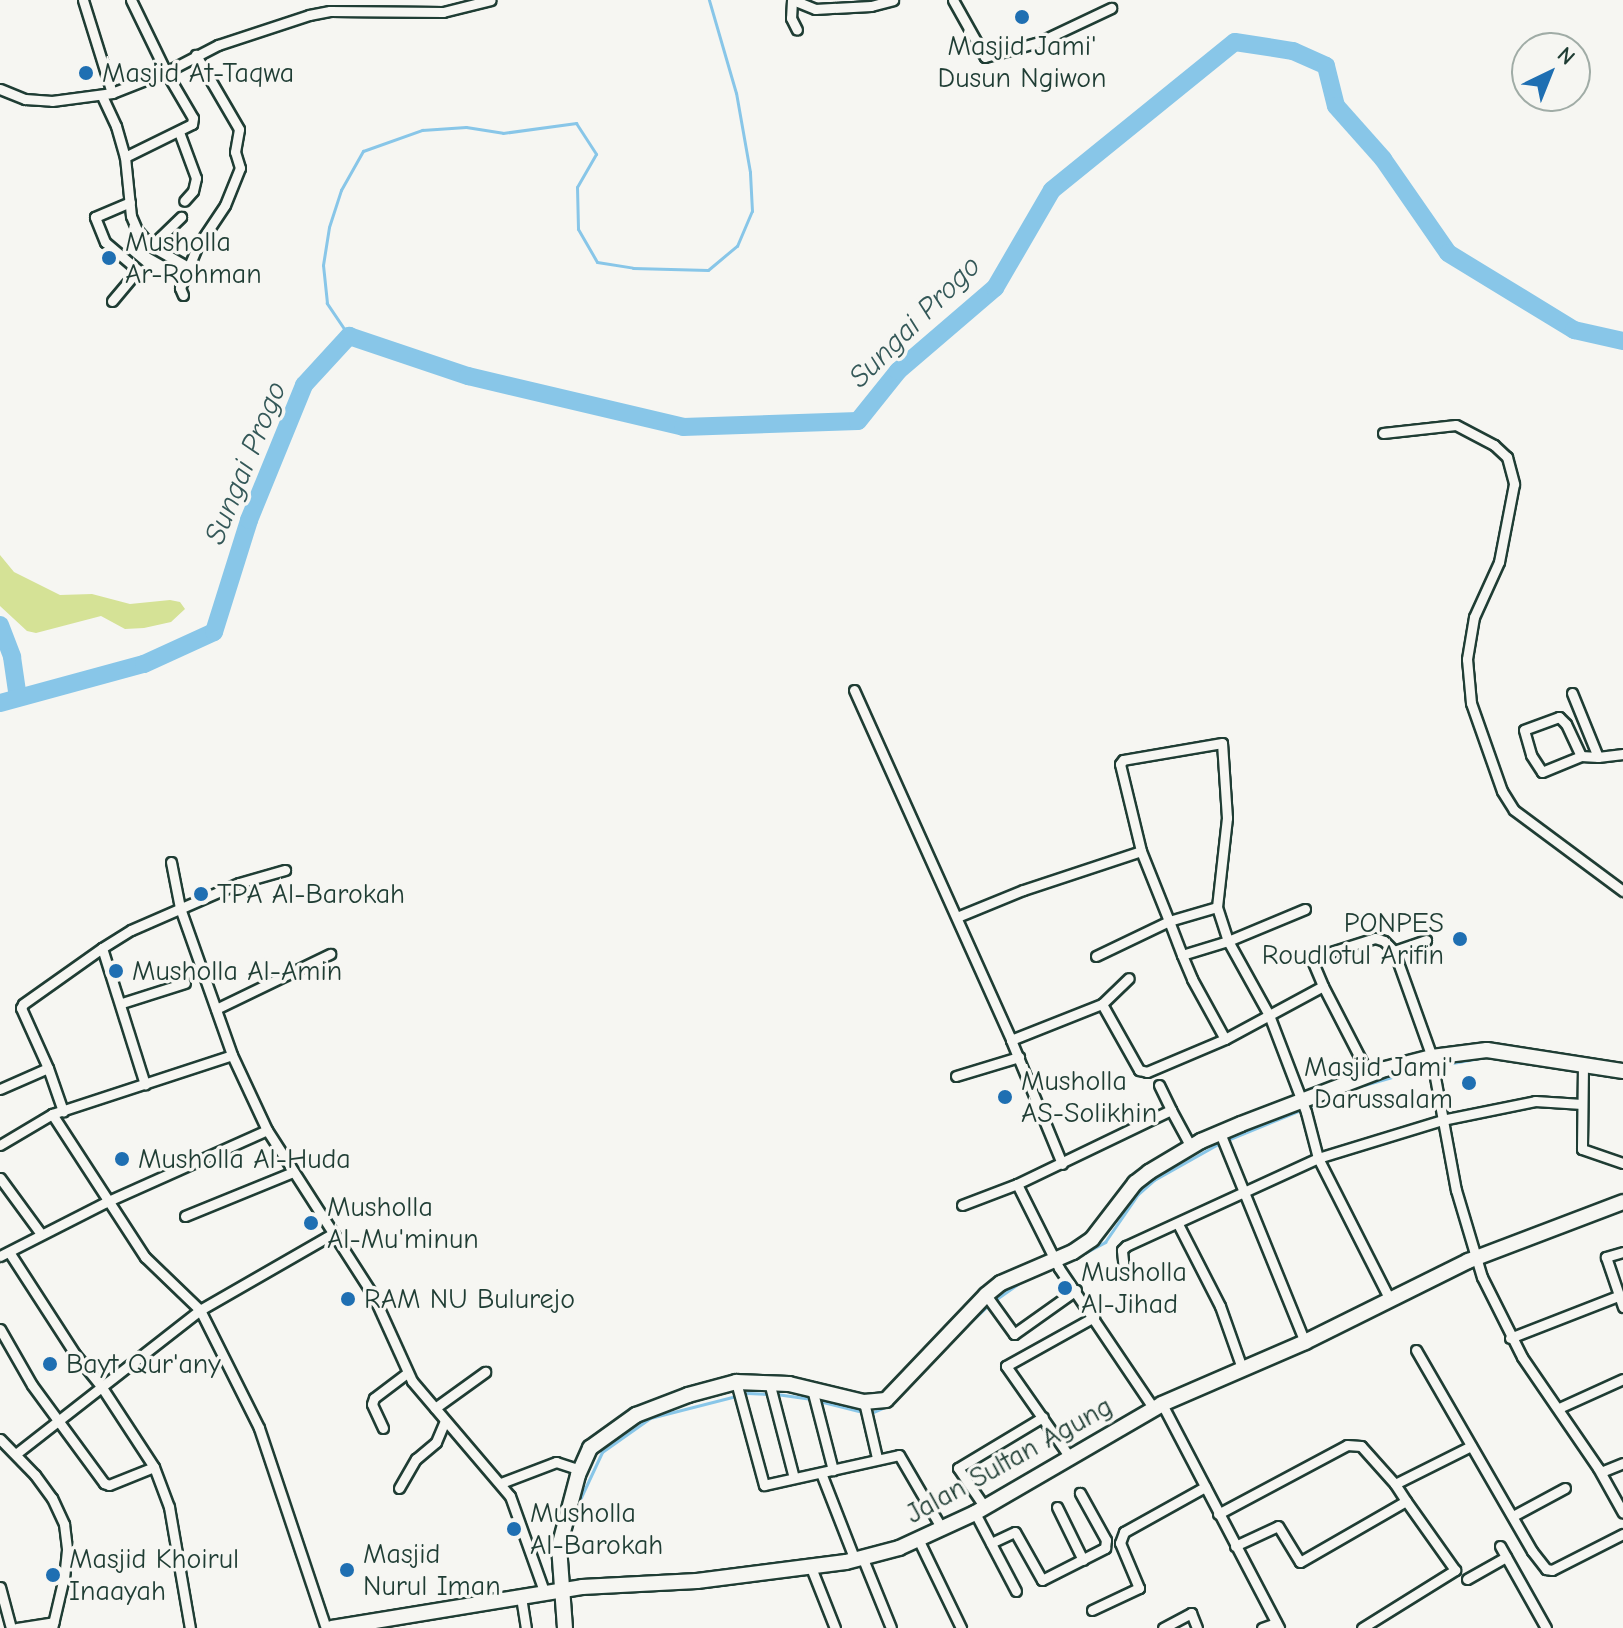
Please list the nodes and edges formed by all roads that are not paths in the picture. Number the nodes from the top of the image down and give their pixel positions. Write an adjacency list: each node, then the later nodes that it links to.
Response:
1 (83, 0): 12 (street)
2 (131, 0): 10 (street)
3 (491, 0): 9 (street)
4 (792, 0): 5 (street); 8 (street)
5 (893, 0)
6 (953, 0): 7 (street)
7 (1111, 8)
8 (797, 30)
9 (196, 55): 10 (street); 19 (street)
10 (166, 72): 12 (street); 13 (street)
11 (0, 89): 12 (street)
12 (107, 94): 14 (street)
13 (179, 132): 14 (street); 15 (street)
14 (125, 157): 16 (street)
15 (184, 201)
16 (130, 202): 18 (street); 21 (street)
17 (181, 217): 18 (street)
18 (151, 246): 19 (street)
19 (188, 267): 20 (street)
20 (183, 295)
21 (112, 301)
22 (1383, 433): 31 (street)
23 (854, 690): 35 (street)
24 (1572, 693): 27 (street)
25 (1623, 754): 27 (street)
26 (1581, 756): 26 (street); 27 (street)
27 (1598, 757)
28 (1141, 851): 32 (street); 35 (street); 36 (street)
29 (171, 862): 33 (street)
30 (285, 870): 33 (street)
31 (1623, 891)
32 (1217, 907): 36 (street); 38 (street)
33 (180, 908): 39 (street); 49 (street)
34 (1305, 909): 38 (street)
35 (957, 917): 52 (street)
36 (1169, 921): 42 (street); 43 (street)
37 (1426, 940): 40 (street)
38 (1228, 941): 42 (street); 50 (street)
39 (102, 948): 47 (street); 57 (street)
40 (1394, 951): 46 (street); 55 (street)
41 (330, 954): 49 (street)
42 (1182, 955): 51 (street)
43 (1096, 956)
44 (1129, 978): 48 (street)
45 (185, 983): 47 (street)
46 (1323, 986): 50 (street); 59 (street)
47 (122, 1003): 61 (street)
48 (1102, 1004): 51 (street); 52 (street)
49 (216, 1009): 53 (street)
50 (1269, 1015): 51 (street); 65 (street)
51 (1225, 1039)
52 (1011, 1040): 54 (street)
53 (232, 1055): 61 (street); 70 (street)
54 (1019, 1057): 60 (street); 76 (street)
55 (1432, 1063): 56 (main road); 59 (main road); 69 (street)
56 (1583, 1065): 58 (main road); 64 (street)
57 (48, 1068): 63 (street); 67 (street)
58 (1623, 1071)
59 (1369, 1075): 65 (main road)
60 (956, 1076)
61 (145, 1084): 67 (street)
62 (1159, 1085): 66 (street)
63 (0, 1089)
64 (1582, 1104): 69 (street); 75 (street)
65 (1303, 1105): 71 (main road); 74 (street)
66 (1171, 1110): 73 (street); 76 (street)
67 (63, 1111): 68 (street)
68 (52, 1114): 72 (street); 81 (street)
69 (1442, 1120): 74 (street); 90 (street)
70 (267, 1130): 77 (street); 81 (street)
71 (1222, 1139): 73 (main road); 80 (street)
72 (0, 1145)
73 (1191, 1147): 91 (main road)
74 (1318, 1158): 80 (street); 96 (street)
75 (1623, 1163)
76 (1062, 1164): 79 (street)
77 (293, 1172): 84 (street); 87 (street)
78 (0, 1178): 86 (street)
79 (1017, 1184): 83 (street); 91 (street)
80 (1244, 1191): 85 (street); 102 (street)
81 (106, 1202): 86 (street); 98 (street)
82 (1623, 1202): 90 (main road, Jalan Sultan Agung)
83 (962, 1205)
84 (185, 1216)
85 (1178, 1224): 92 (street); 104 (street)
86 (41, 1234): 89 (street)
87 (332, 1234): 98 (street); 106 (street)
88 (1623, 1252): 97 (street)
89 (5, 1254): 110 (street)
90 (1475, 1259): 96 (main road, Jalan Sultan Agung); 101 (street)
91 (1056, 1263): 93 (street); 94 (main road)
92 (1124, 1270)
93 (1076, 1290): 94 (street); 99 (street)
94 (986, 1295): 112 (main road)
95 (1615, 1297): 101 (street)
96 (1390, 1300): 102 (main road, Jalan Sultan Agung)
97 (1623, 1307)
98 (200, 1310): 110 (street); 166 (street)
99 (1094, 1317): 113 (street); 116 (street)
100 (0, 1329): 118 (street)
101 (1510, 1338): 115 (street)
102 (1305, 1342): 104 (main road, Jalan Sultan Agung)
103 (1416, 1350): 121 (street)
104 (1242, 1368): 113 (main road, Jalan Sultan Agung)
105 (485, 1372): 114 (street)
106 (407, 1373): 114 (street); 119 (street)
107 (1623, 1379): 115 (street)
108 (736, 1382): 109 (main road); 127 (main road); 131 (street)
109 (769, 1382): 111 (main road); 131 (street)
110 (101, 1386): 118 (street); 126 (street)
111 (812, 1389): 112 (main road); 128 (street)
112 (864, 1402): 124 (street)
113 (1158, 1407): 123 (main road, Jalan Sultan Agung); 134 (street)
114 (435, 1408): 117 (street)
115 (1559, 1408): 129 (street)
116 (1043, 1417): 123 (street); 140 (street)
117 (445, 1421): 132 (street); 135 (street)
118 (59, 1422): 122 (street); 126 (street)
119 (383, 1428)
120 (0, 1439): 122 (street)
121 (1471, 1446): 133 (street); 143 (street)
122 (17, 1453): 162 (street)
123 (1069, 1456): 140 (main road, Jalan Sultan Agung)
124 (877, 1458): 128 (street); 144 (street)
125 (1623, 1463): 129 (street)
126 (154, 1467): 165 (street)
127 (580, 1470): 132 (street); 156 (main road)
128 (833, 1470): 130 (street)
129 (1601, 1472): 141 (street)
130 (821, 1473): 131 (street); 151 (street)
131 (794, 1478)
132 (501, 1483): 158 (street)
133 (1395, 1484): 138 (street); 142 (street)
134 (1205, 1487): 142 (street); 160 (street)
135 (399, 1488)
136 (1565, 1488): 143 (street)
137 (1080, 1493): 152 (street)
138 (1406, 1501): 148 (street); 176 (street)
139 (1057, 1507): 152 (street)
140 (980, 1510): 144 (main road, Jalan Sultan Agung); 147 (street)
141 (1623, 1513)
142 (1218, 1514): 148 (street)
143 (1513, 1516): 145 (street)
144 (942, 1529): 146 (main road, Jalan Sultan Agung)
145 (1623, 1534)
146 (919, 1541): 151 (main road, Jalan Sultan Agung); 172 (street)
147 (991, 1543): 152 (street); 157 (street)
148 (1235, 1546): 163 (street)
149 (1500, 1546): 150 (street)
150 (1506, 1557): 154 (street); 177 (street)
151 (859, 1560): 153 (main road, Jalan Sultan Agung); 171 (street)
152 (1083, 1560)
153 (810, 1565): 156 (main road, Jalan Sultan Agung); 170 (street)
154 (1467, 1579)
155 (0, 1587): 164 (street)
156 (572, 1589): 158 (main road, Jalan Sultan Agung); 169 (main road)
157 (1016, 1591)
158 (545, 1594): 159 (main road, Jalan Sultan Agung)
159 (521, 1597): 161 (main road, Jalan Sultan Agung); 168 (street)
160 (1092, 1610)
161 (413, 1623): 167 (main road, Jalan Sultan Agung)
162 (53, 1625): 164 (street)
163 (1278, 1625): 175 (street)
164 (14, 1628)
165 (190, 1628)
166 (326, 1628)
167 (332, 1628)
168 (526, 1628)
169 (565, 1628)
170 (835, 1628)
171 (891, 1628)
172 (961, 1628)
173 (1163, 1628): 174 (street)
174 (1197, 1628)
175 (1262, 1628)
176 (1362, 1628)
177 (1546, 1628)

